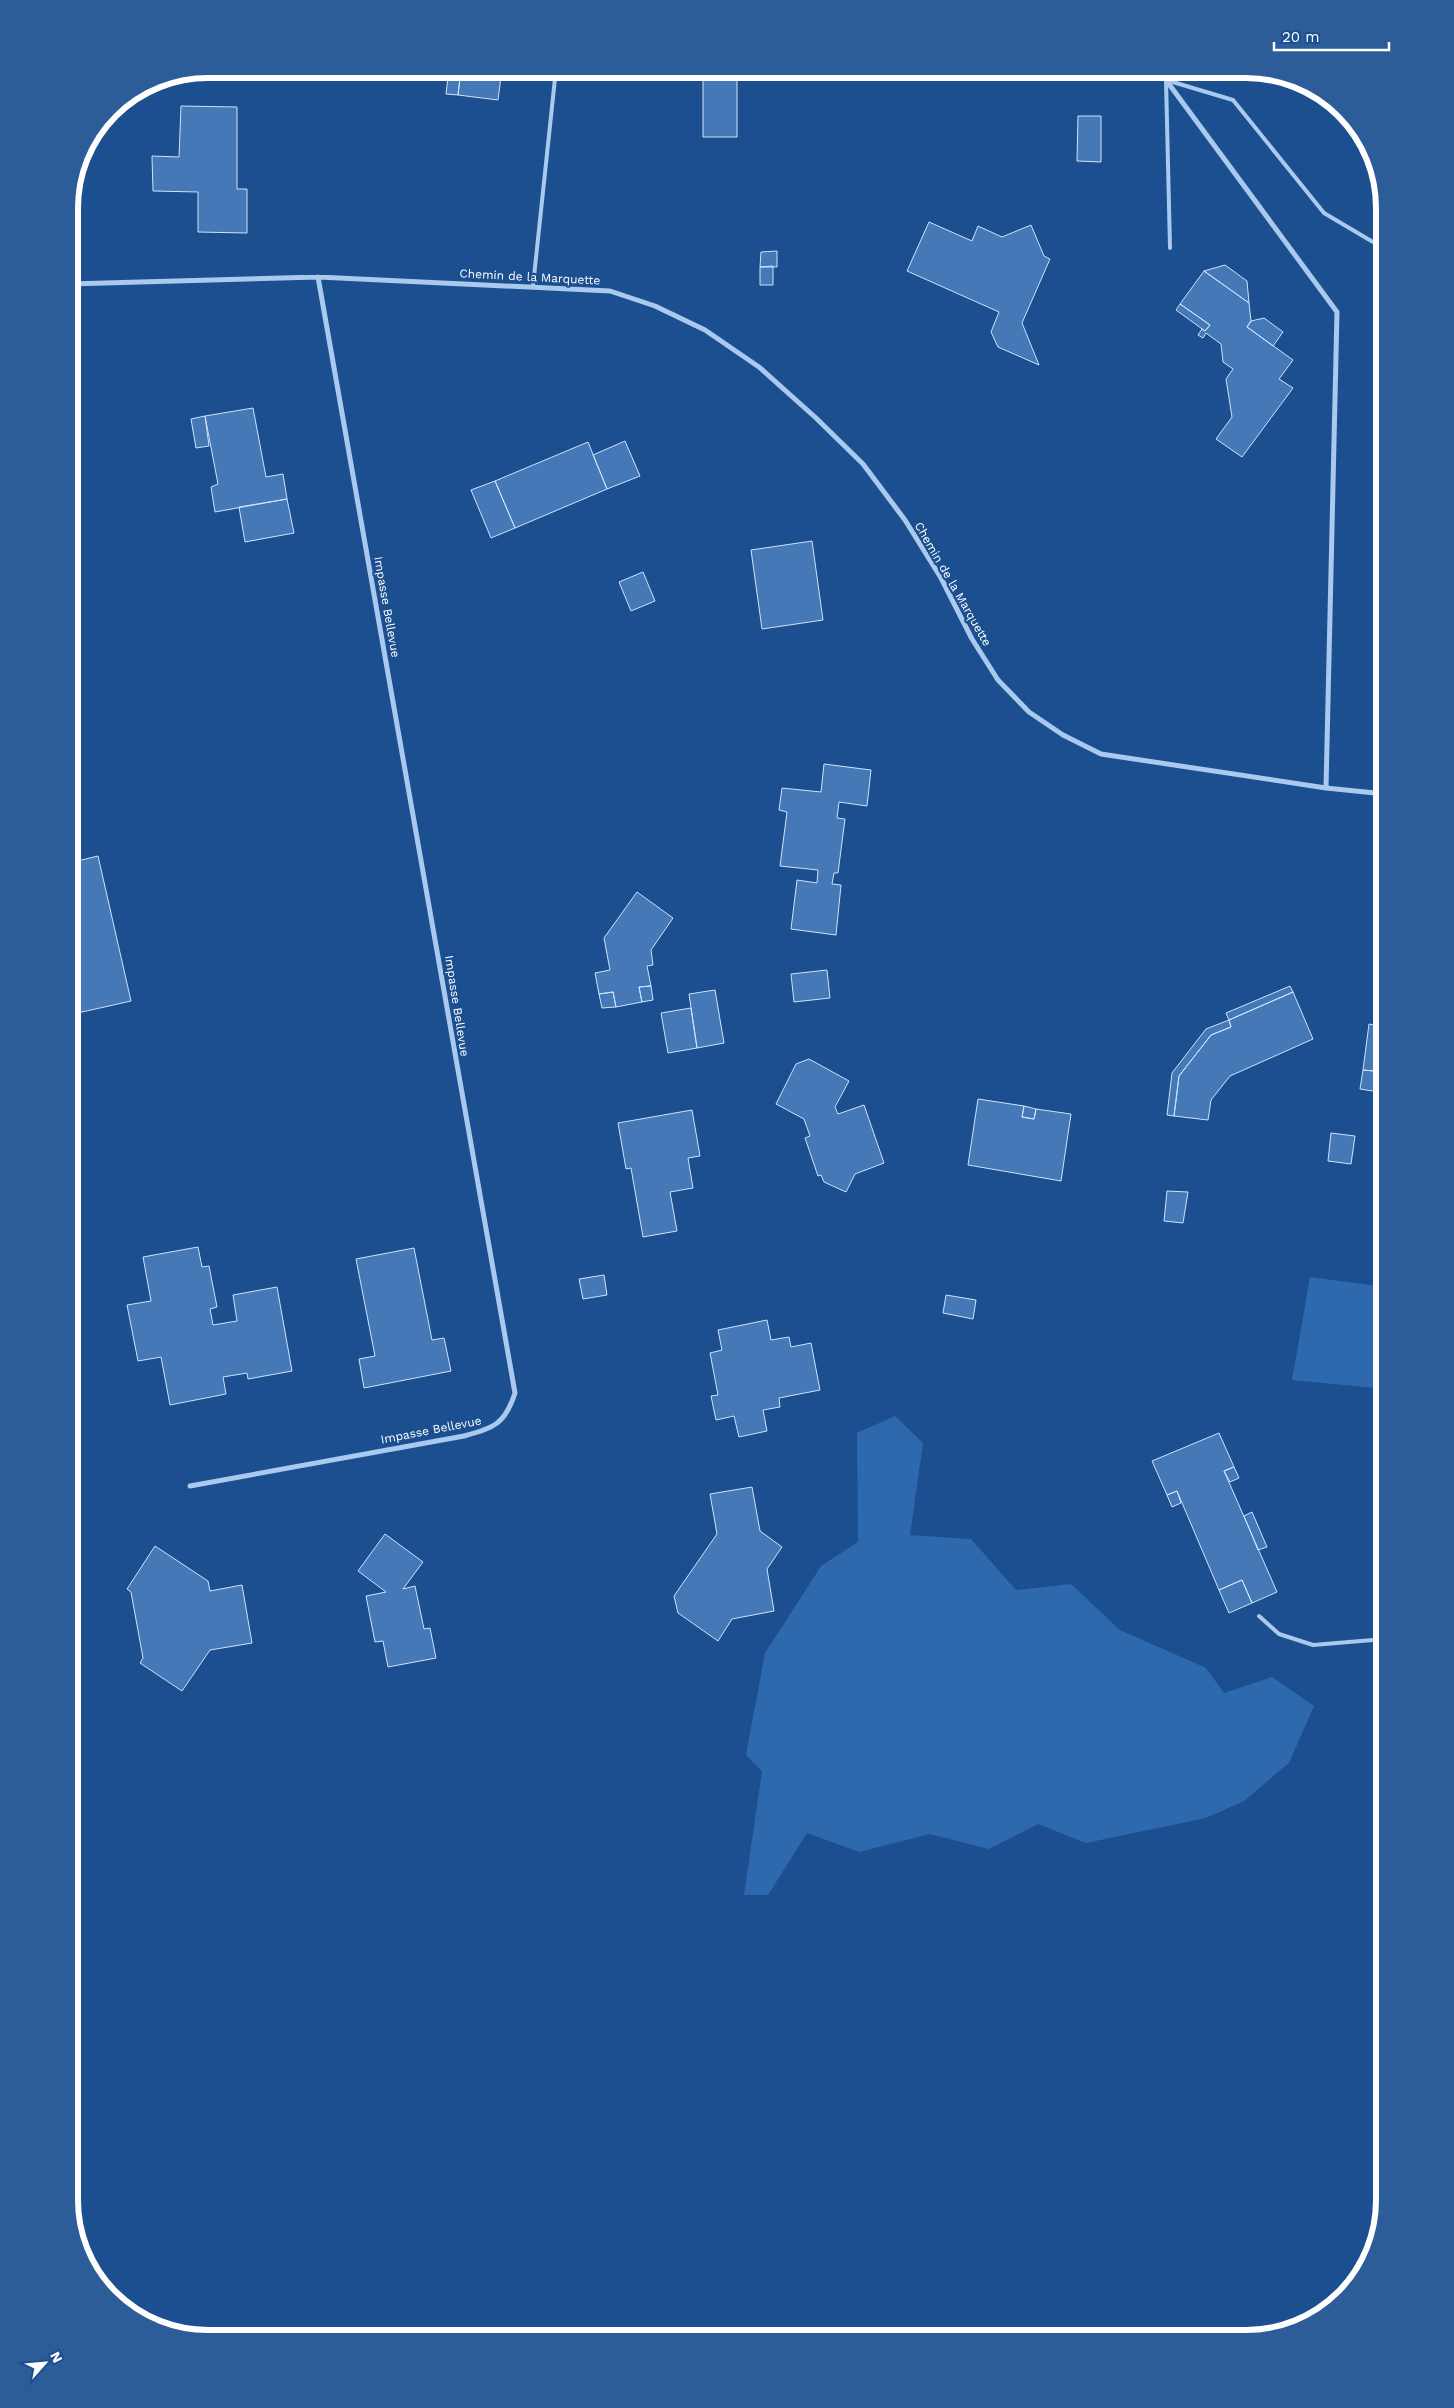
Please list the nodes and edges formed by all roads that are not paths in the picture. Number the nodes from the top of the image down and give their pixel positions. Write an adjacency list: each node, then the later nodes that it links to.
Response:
1 (555, 78): 8 (lane)
2 (1168, 78): 3 (lane)
3 (1166, 80): 4 (lane); 5 (lane); 9 (street)
4 (1373, 242)
5 (1170, 248)
6 (318, 277): 7 (street, Chemin de la Marquette); 8 (street, Chemin de la Marquette); 11 (street, Impasse Bellevue)
7 (78, 284)
8 (533, 286): 9 (street, Chemin de la Marquette)
9 (1326, 788): 10 (street, Chemin de la Marquette)
10 (1376, 793)
11 (190, 1486)
12 (1259, 1616): 13 (lane)
13 (1376, 1640)

